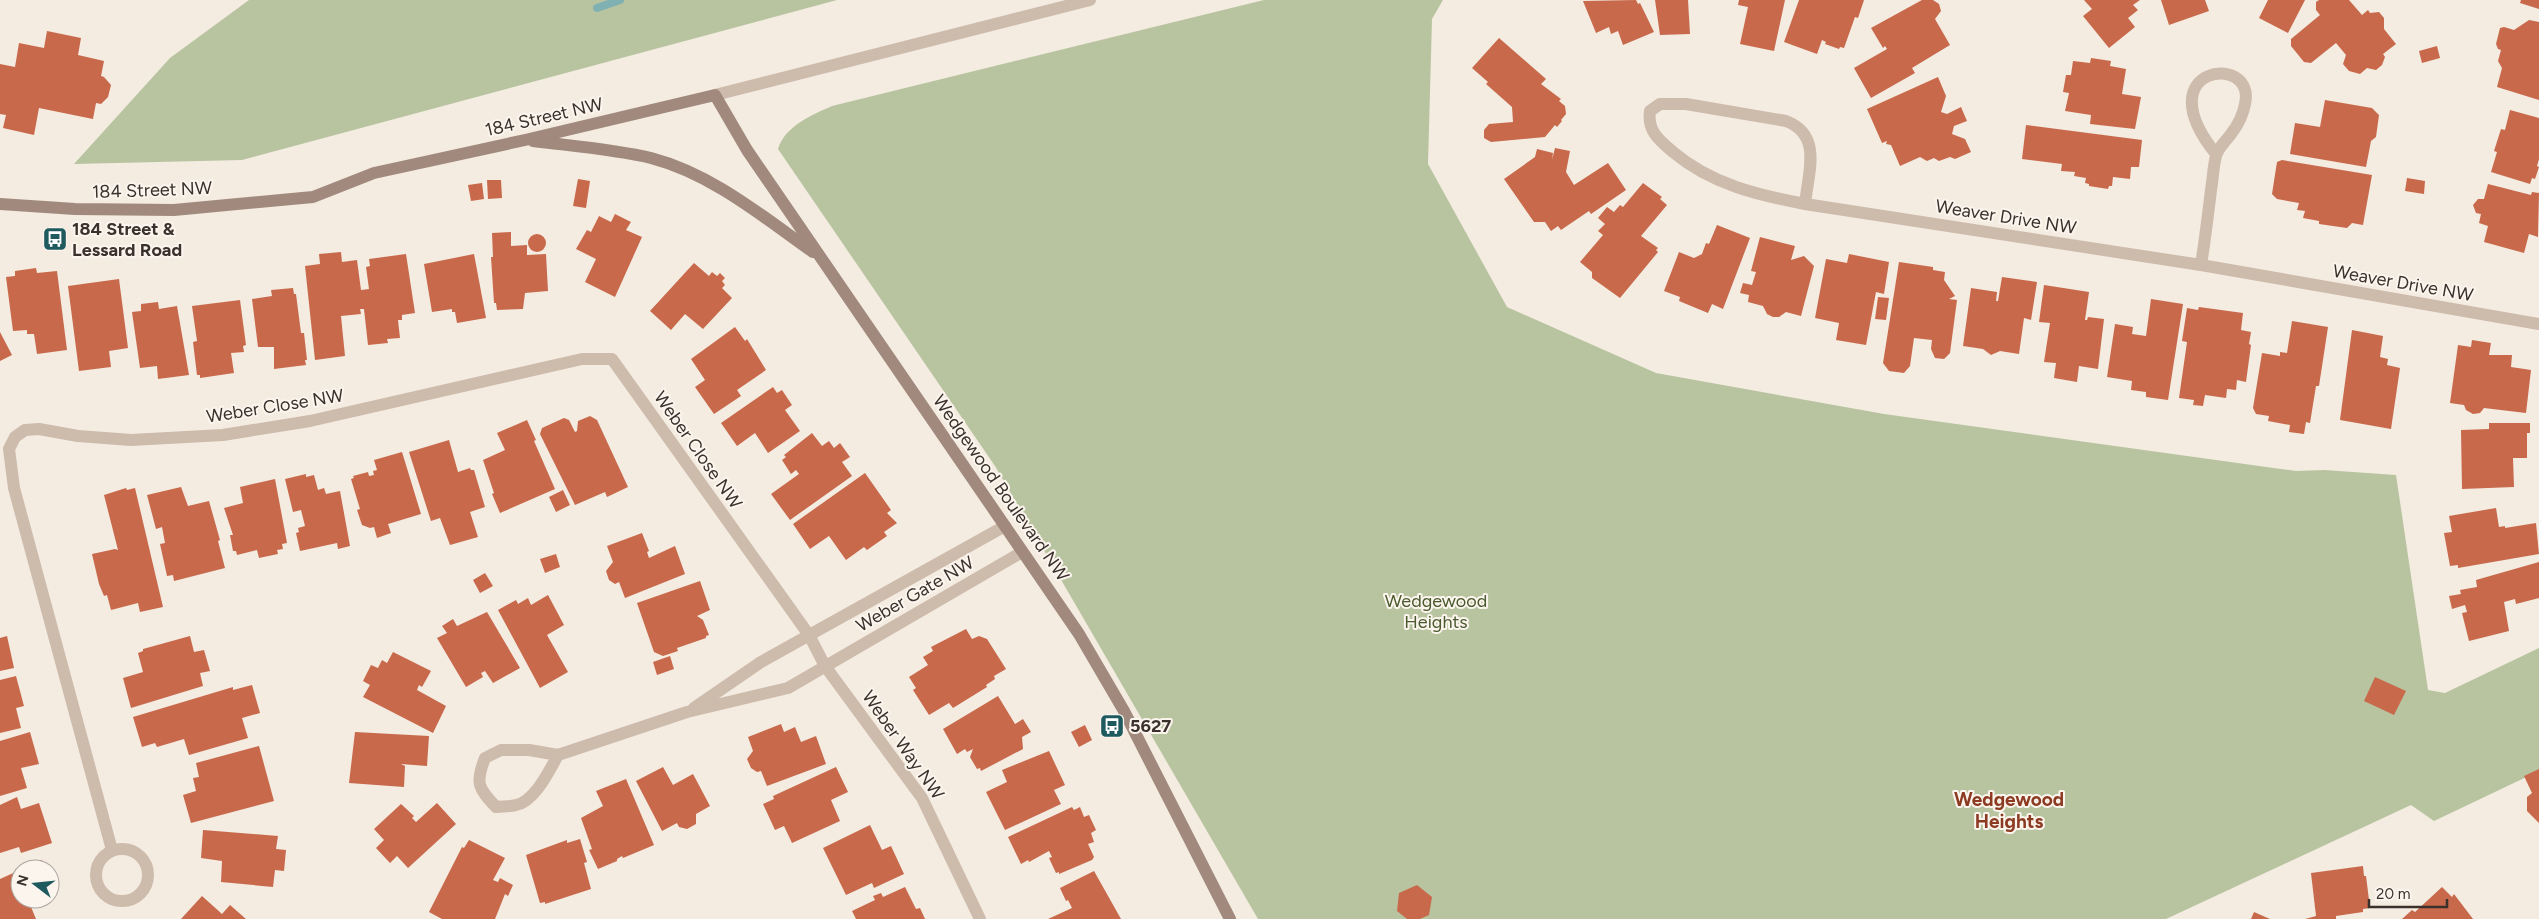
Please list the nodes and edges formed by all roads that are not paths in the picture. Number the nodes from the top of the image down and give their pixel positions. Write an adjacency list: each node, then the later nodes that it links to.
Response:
1 (1090, 0): 2 (street, 184 Street NW)
2 (715, 95): 3 (street, 184 Street NW); 7 (street, Wedgewood Boulevard NW)
3 (525, 140): 5 (street, 184 Street NW); 7 (street)
4 (2216, 154): 4 (street); 8 (street)
5 (0, 204)
6 (1805, 204): 6 (street, Weaver Drive NW); 8 (street, Weaver Drive NW)
7 (820, 257): 10 (street, Wedgewood Boulevard NW)
8 (2201, 265): 9 (street, Weaver Drive NW)
9 (2539, 324)
10 (1005, 526): 11 (street, Wedgewood Boulevard NW); 12 (street, Weber Gate NW)
11 (1022, 552): 14 (street, Weber Gate NW); 19 (street, Wedgewood Boulevard NW)
12 (808, 636): 13 (street, Weber Close NW); 15 (street, Weber Gate NW); 17 (street, Weber Close NW)
13 (816, 649): 14 (street, Weber Way NW)
14 (825, 666): 15 (street, Weber Gate NW); 18 (street, Weber Way NW)
15 (687, 712): 16 (street)
16 (558, 755): 16 (street)
17 (112, 850): 17 (street)
18 (980, 919)
19 (1230, 919)

